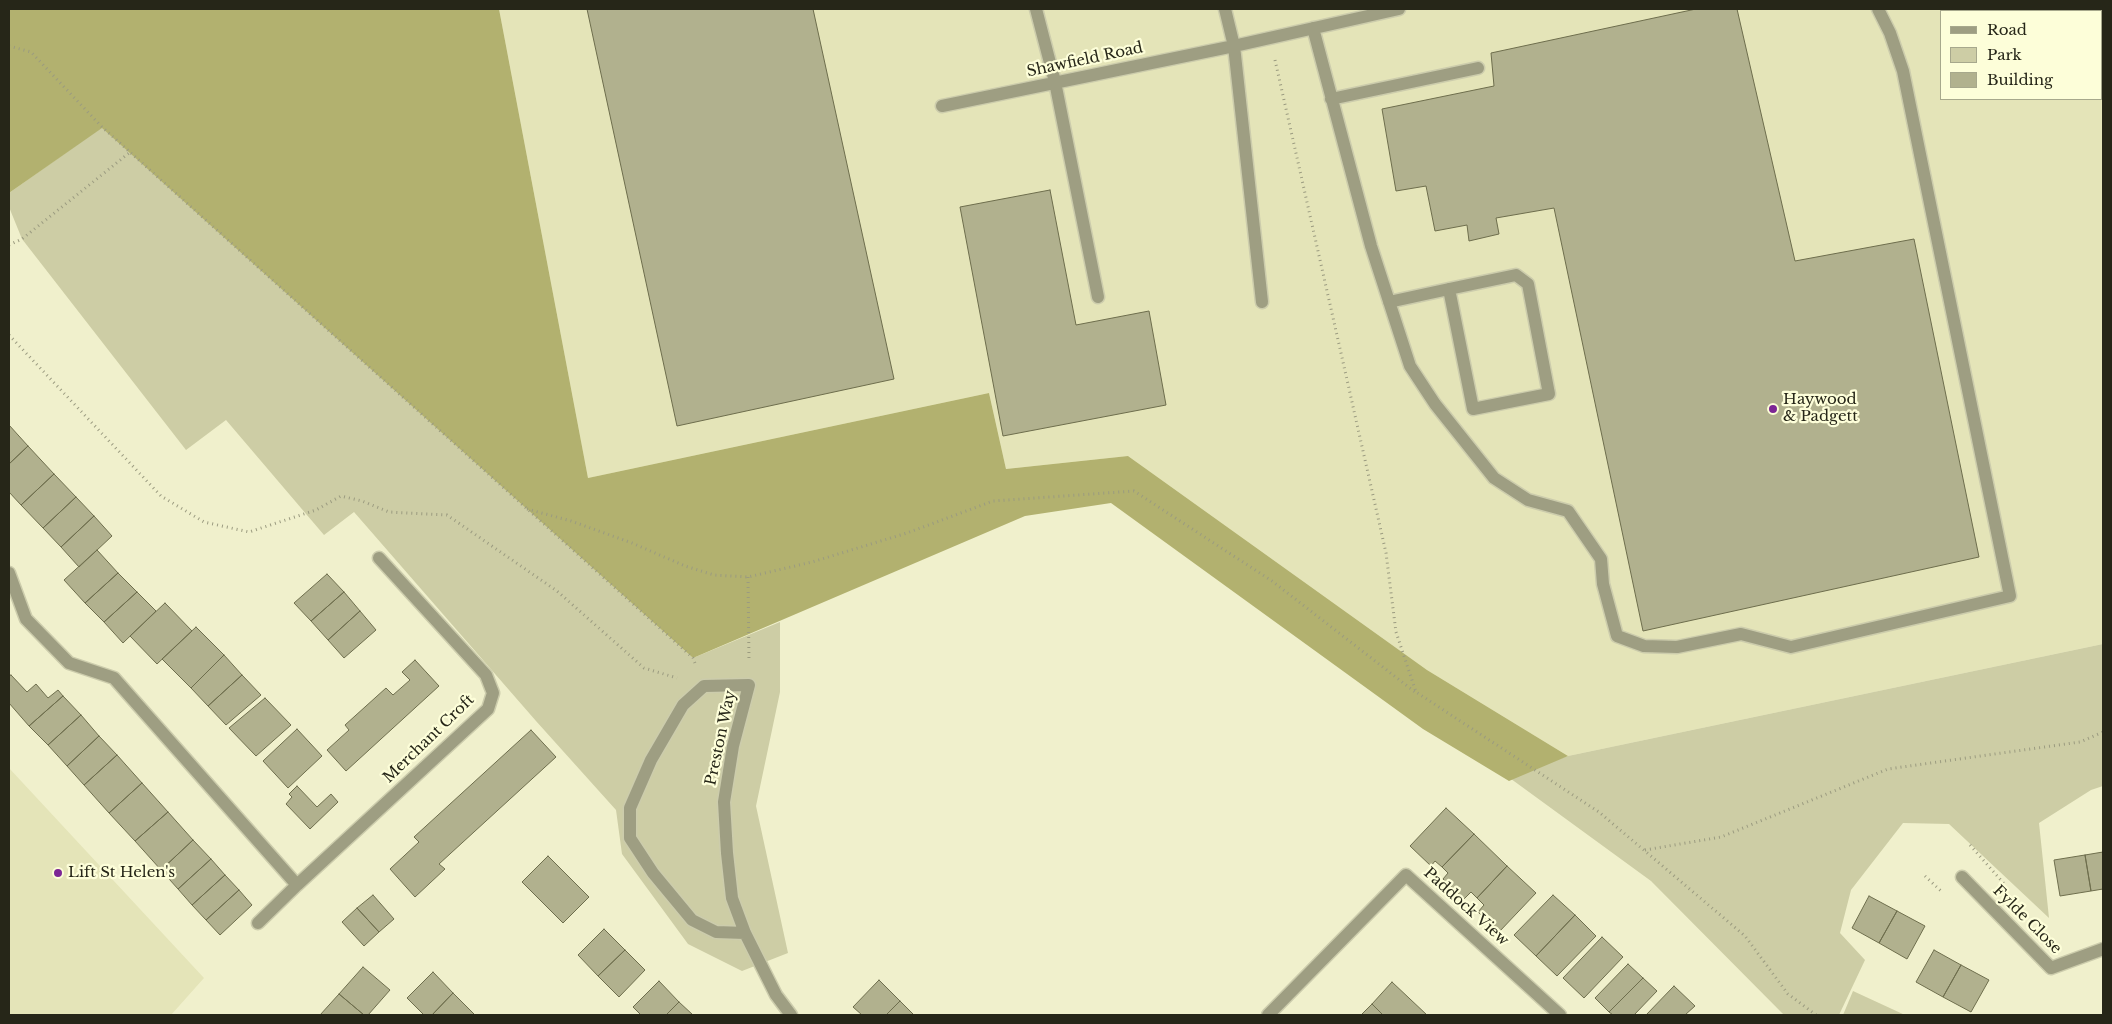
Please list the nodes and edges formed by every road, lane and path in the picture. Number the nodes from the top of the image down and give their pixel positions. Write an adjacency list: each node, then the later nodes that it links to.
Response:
1 (1036, 9): 10 (street)
2 (1225, 9): 8 (street)
3 (1399, 9): 5 (street, Shawfield Road)
4 (1878, 9): 18 (street)
5 (1313, 28): 6 (street, Shawfield Road); 11 (street)
6 (1270, 38): 8 (street, Shawfield Road); 26 (path)
7 (9, 46): 13 (path)
8 (1234, 46): 10 (street, Shawfield Road); 17 (street)
9 (1478, 68): 11 (street)
10 (1055, 82): 12 (street, Shawfield Road); 16 (street)
11 (1331, 98): 18 (street)
12 (942, 106)
13 (129, 152): 14 (path); 20 (path)
14 (9, 245)
15 (1449, 289): 15 (street); 18 (street)
16 (1098, 297)
17 (1262, 302)
18 (1389, 302)
19 (9, 335): 25 (path)
20 (527, 509): 23 (path); 25 (path)
21 (379, 558): 31 (street, Merchant Croft)
22 (9, 573): 31 (street)
23 (748, 577): 24 (path); 26 (path)
24 (749, 685): 25 (street, Preston Way); 34 (street, Preston Way)
25 (704, 686): 34 (street, Preston Way)
26 (1416, 692): 29 (path)
27 (2103, 732): 29 (path)
28 (1970, 845): 32 (path)
29 (1644, 850): 39 (path)
30 (1962, 877): 35 (street, Fylde Close)
31 (296, 885): 33 (street, Merchant Croft)
32 (2009, 888)
33 (258, 923)
34 (745, 933): 36 (street, Preston Way)
35 (2103, 950)
36 (791, 1015)
37 (1268, 1015): 38 (street, Paddock View)
38 (1560, 1015)
39 (1816, 1015)

